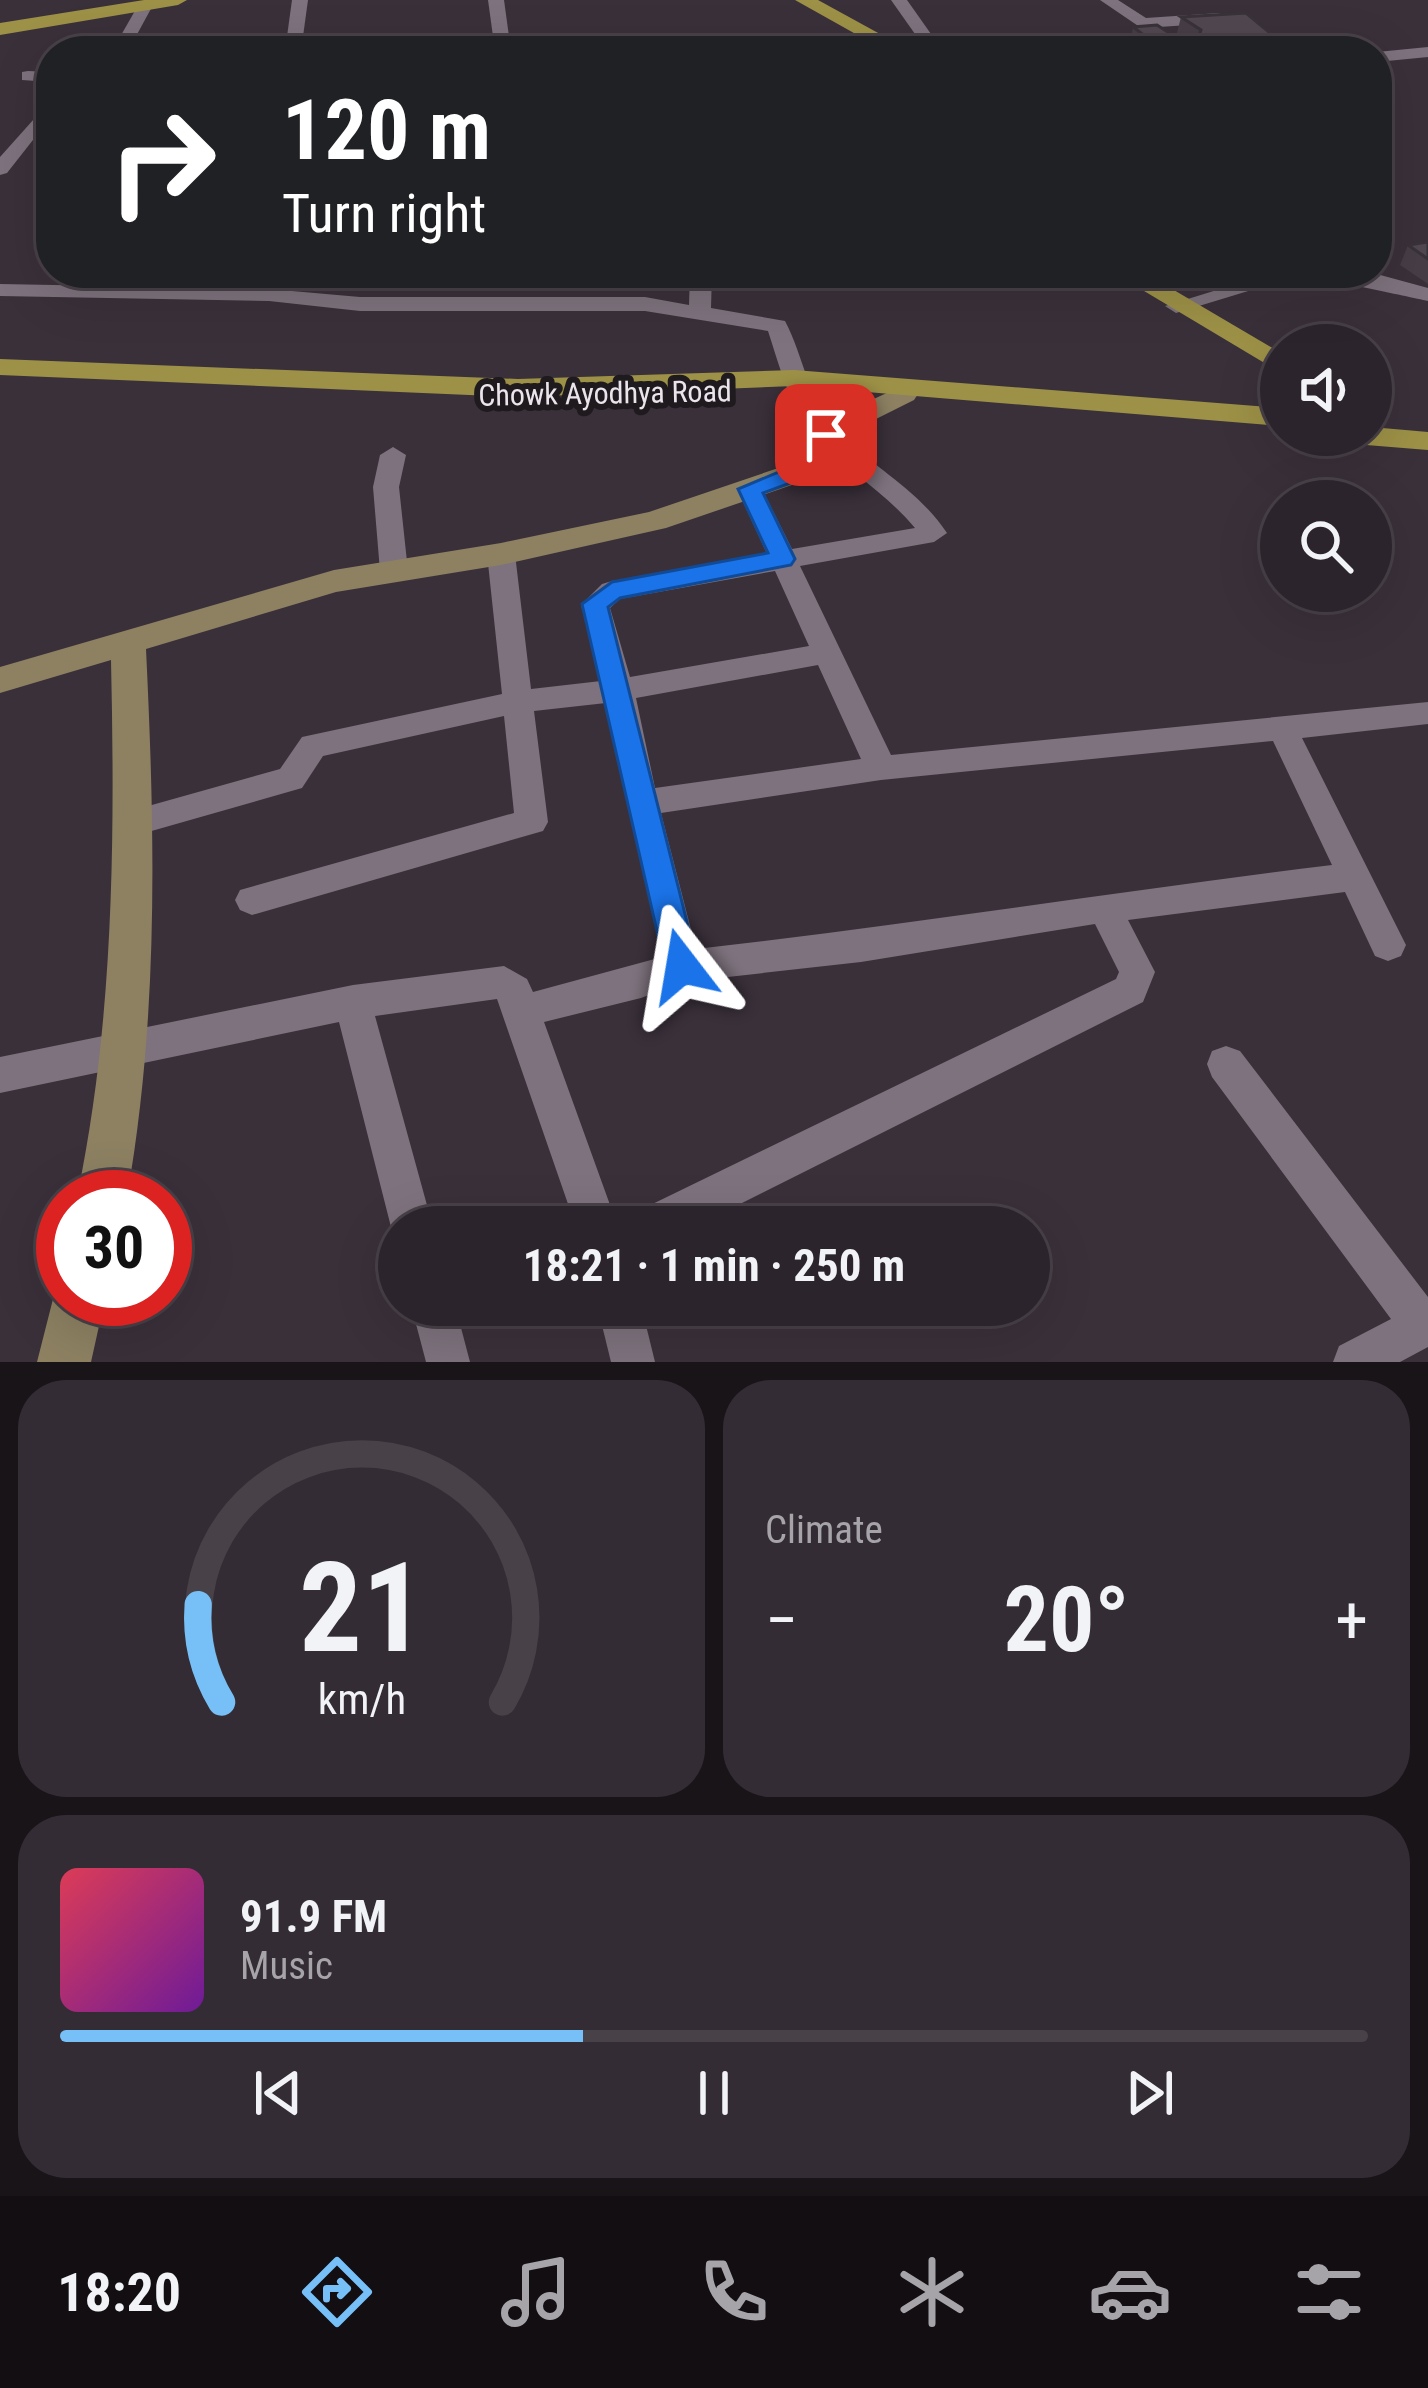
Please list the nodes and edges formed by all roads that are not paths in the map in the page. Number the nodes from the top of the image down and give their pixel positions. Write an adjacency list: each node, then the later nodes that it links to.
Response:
1 (178, 0): 7 (main road)
2 (300, 0): 12 (street)
3 (496, 0): 13 (street)
4 (804, 0): 14 (main road)
5 (899, 0): 15 (street)
6 (1108, 0): 9 (street)
7 (145, 4): 10 (main road); 11 (street)
8 (1228, 17): 9 (street)
9 (1141, 23): 16 (street)
10 (0, 29)
11 (128, 36)
12 (295, 36)
13 (501, 36)
14 (872, 36)
15 (924, 36)
16 (1162, 36)
17 (1428, 52): 18 (street)
18 (1392, 56)
19 (28, 76): 20 (street)
20 (36, 76)
21 (36, 121): 22 (street)
22 (30, 127): 23 (street); 24 (street)
23 (36, 127)
24 (0, 170)
25 (1392, 284): 32 (street)
26 (90, 288): 31 (street)
27 (288, 288): 34 (street)
28 (701, 288): 34 (street)
29 (1149, 288): 33 (main road)
30 (1241, 288): 33 (street)
31 (0, 290)
32 (1428, 295)
33 (1176, 306): 35 (main road)
34 (700, 311): 38 (street)
35 (1260, 353)
36 (0, 367): 38 (main road)
37 (0, 381): 38 (main road, Chowk Ayodhya Road)
38 (796, 383): 39 (main road, Chowk Ayodhya Road); 40 (main road); 42 (street)
39 (904, 394): 41 (main road, Chowk Ayodhya Road); 42 (street)
40 (1260, 415)
41 (1260, 426)
42 (826, 435): 44 (street); 46 (street)
43 (393, 455): 47 (street)
44 (750, 489): 45 (street); 46 (street)
45 (501, 554): 47 (street); 52 (street)
46 (783, 559): 49 (street); 51 (street)
47 (394, 571): 48 (street)
48 (128, 642): 50 (street); 57 (street)
49 (827, 653): 51 (street); 55 (street)
50 (0, 680)
51 (619, 690): 52 (street); 56 (street)
52 (518, 702): 57 (street); 59 (street)
53 (1428, 713): 54 (street)
54 (1282, 728): 55 (street); 58 (street)
55 (881, 768): 56 (street)
56 (642, 803): 62 (street)
57 (134, 823): 65 (street)
58 (1354, 878): 60 (street); 61 (street)
59 (252, 900)
60 (1104, 908): 62 (street); 71 (street)
61 (1388, 945)
62 (682, 966): 64 (street)
63 (353, 1002): 64 (street); 65 (street); 69 (street)
64 (521, 1011): 70 (street)
65 (129, 1051): 67 (street); 68 (street)
66 (1226, 1064): 72 (street)
67 (0, 1075)
68 (107, 1170)
69 (406, 1206)
70 (590, 1206)
71 (692, 1206)
72 (1425, 1324): 79 (street)
73 (73, 1326): 76 (street)
74 (439, 1326): 77 (street)
75 (623, 1326): 78 (street)
76 (64, 1362)
77 (448, 1362)
78 (631, 1362)
79 (1355, 1362)

